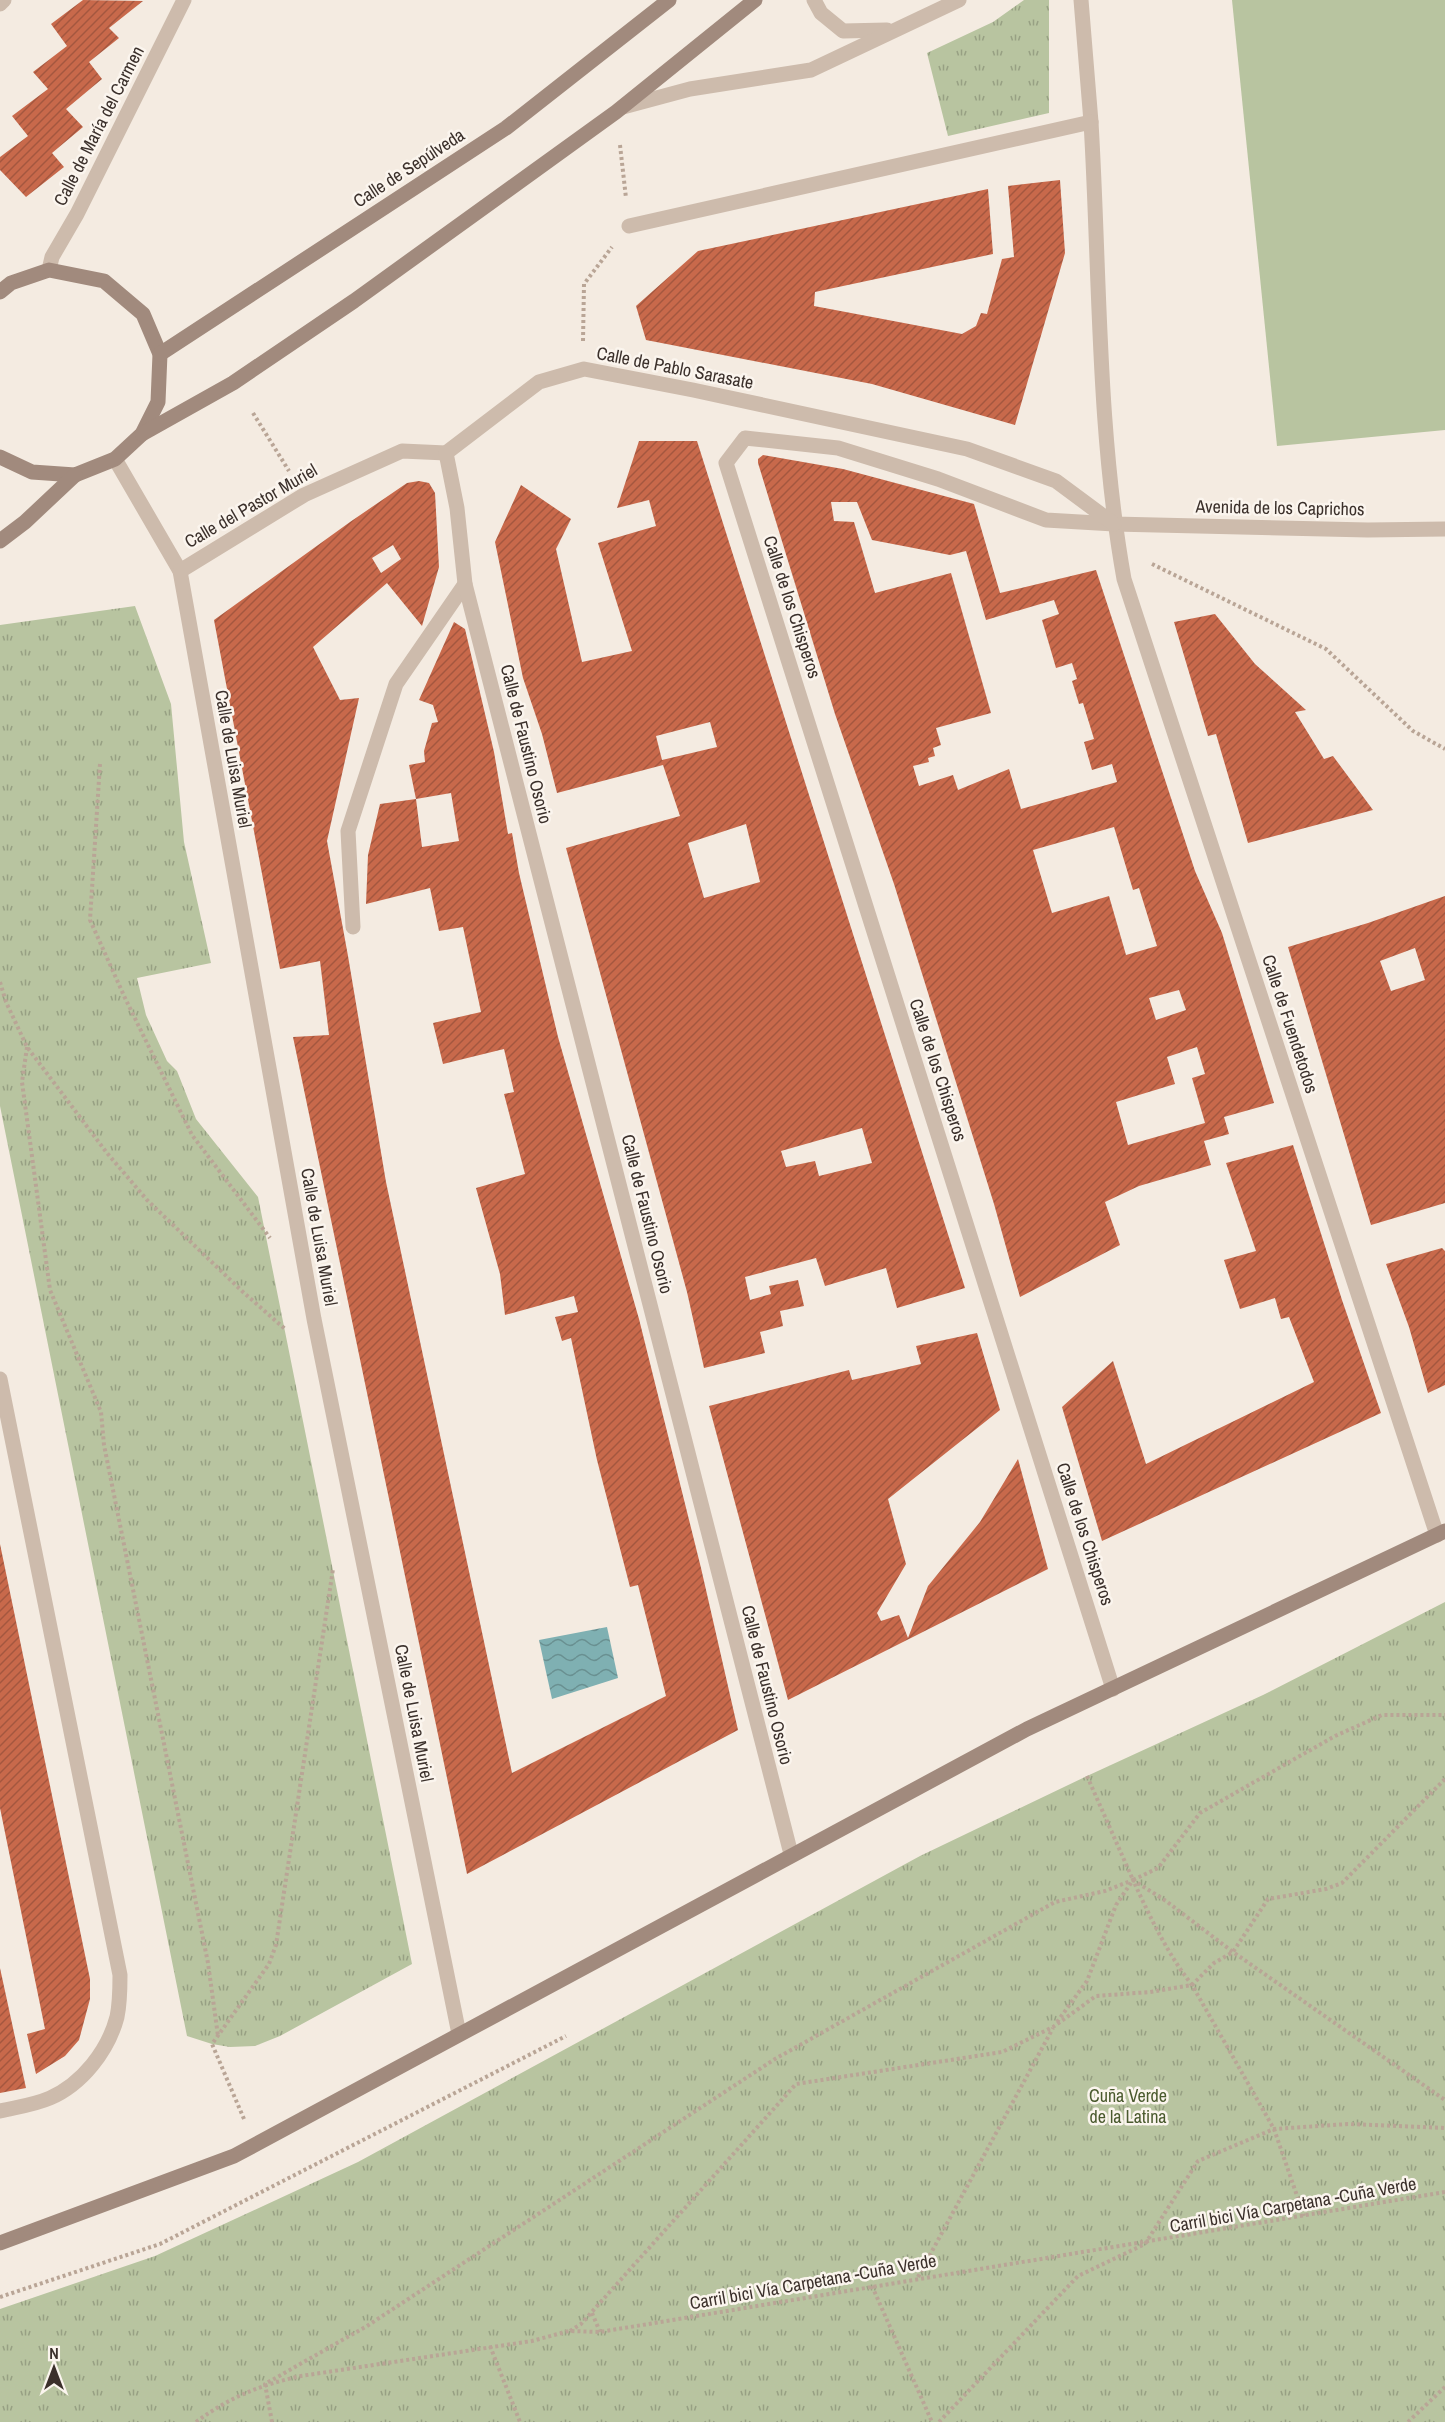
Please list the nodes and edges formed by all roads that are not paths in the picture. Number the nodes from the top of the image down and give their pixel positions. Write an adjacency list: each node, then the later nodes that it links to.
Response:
1 (4, 0): 8 (street)
2 (184, 0): 13 (street, Calle de María del Carmen)
3 (669, 0): 15 (street, Calle de Sepúlveda)
4 (755, 0): 10 (street)
5 (814, 0): 9 (street)
6 (958, 0): 9 (street)
7 (1081, 0): 11 (street)
8 (0, 4)
9 (893, 30): 10 (street)
10 (620, 109): 16 (street)
11 (1091, 122): 12 (street); 21 (street)
12 (629, 226)
13 (49, 270): 14 (street); 15 (street)
14 (0, 292)
15 (160, 354): 16 (street)
16 (142, 434): 19 (street)
17 (446, 453): 21 (street, Calle de Pablo Sarasate); 24 (street, Calle del Pastor Muriel); 25 (street)
18 (0, 457): 20 (street)
19 (115, 459): 20 (street); 24 (street, Calle de Luisa Muriel)
20 (75, 475): 23 (street)
21 (1114, 524): 22 (street, Avenida de los Caprichos); 28 (street, Calle de Fuendetodos); 29 (street, Calle de los Chisperos)
22 (1445, 529)
23 (0, 541)
24 (180, 571): 31 (street, Calle de Luisa Muriel)
25 (465, 584): 26 (street); 30 (street, Calle de Faustino Osorio)
26 (354, 927)
27 (0, 1378): 32 (street)
28 (1441, 1533): 29 (street)
29 (1113, 1689): 30 (street)
30 (791, 1854): 31 (street)
31 (459, 2034): 33 (street)
32 (0, 2111)
33 (0, 2243)

